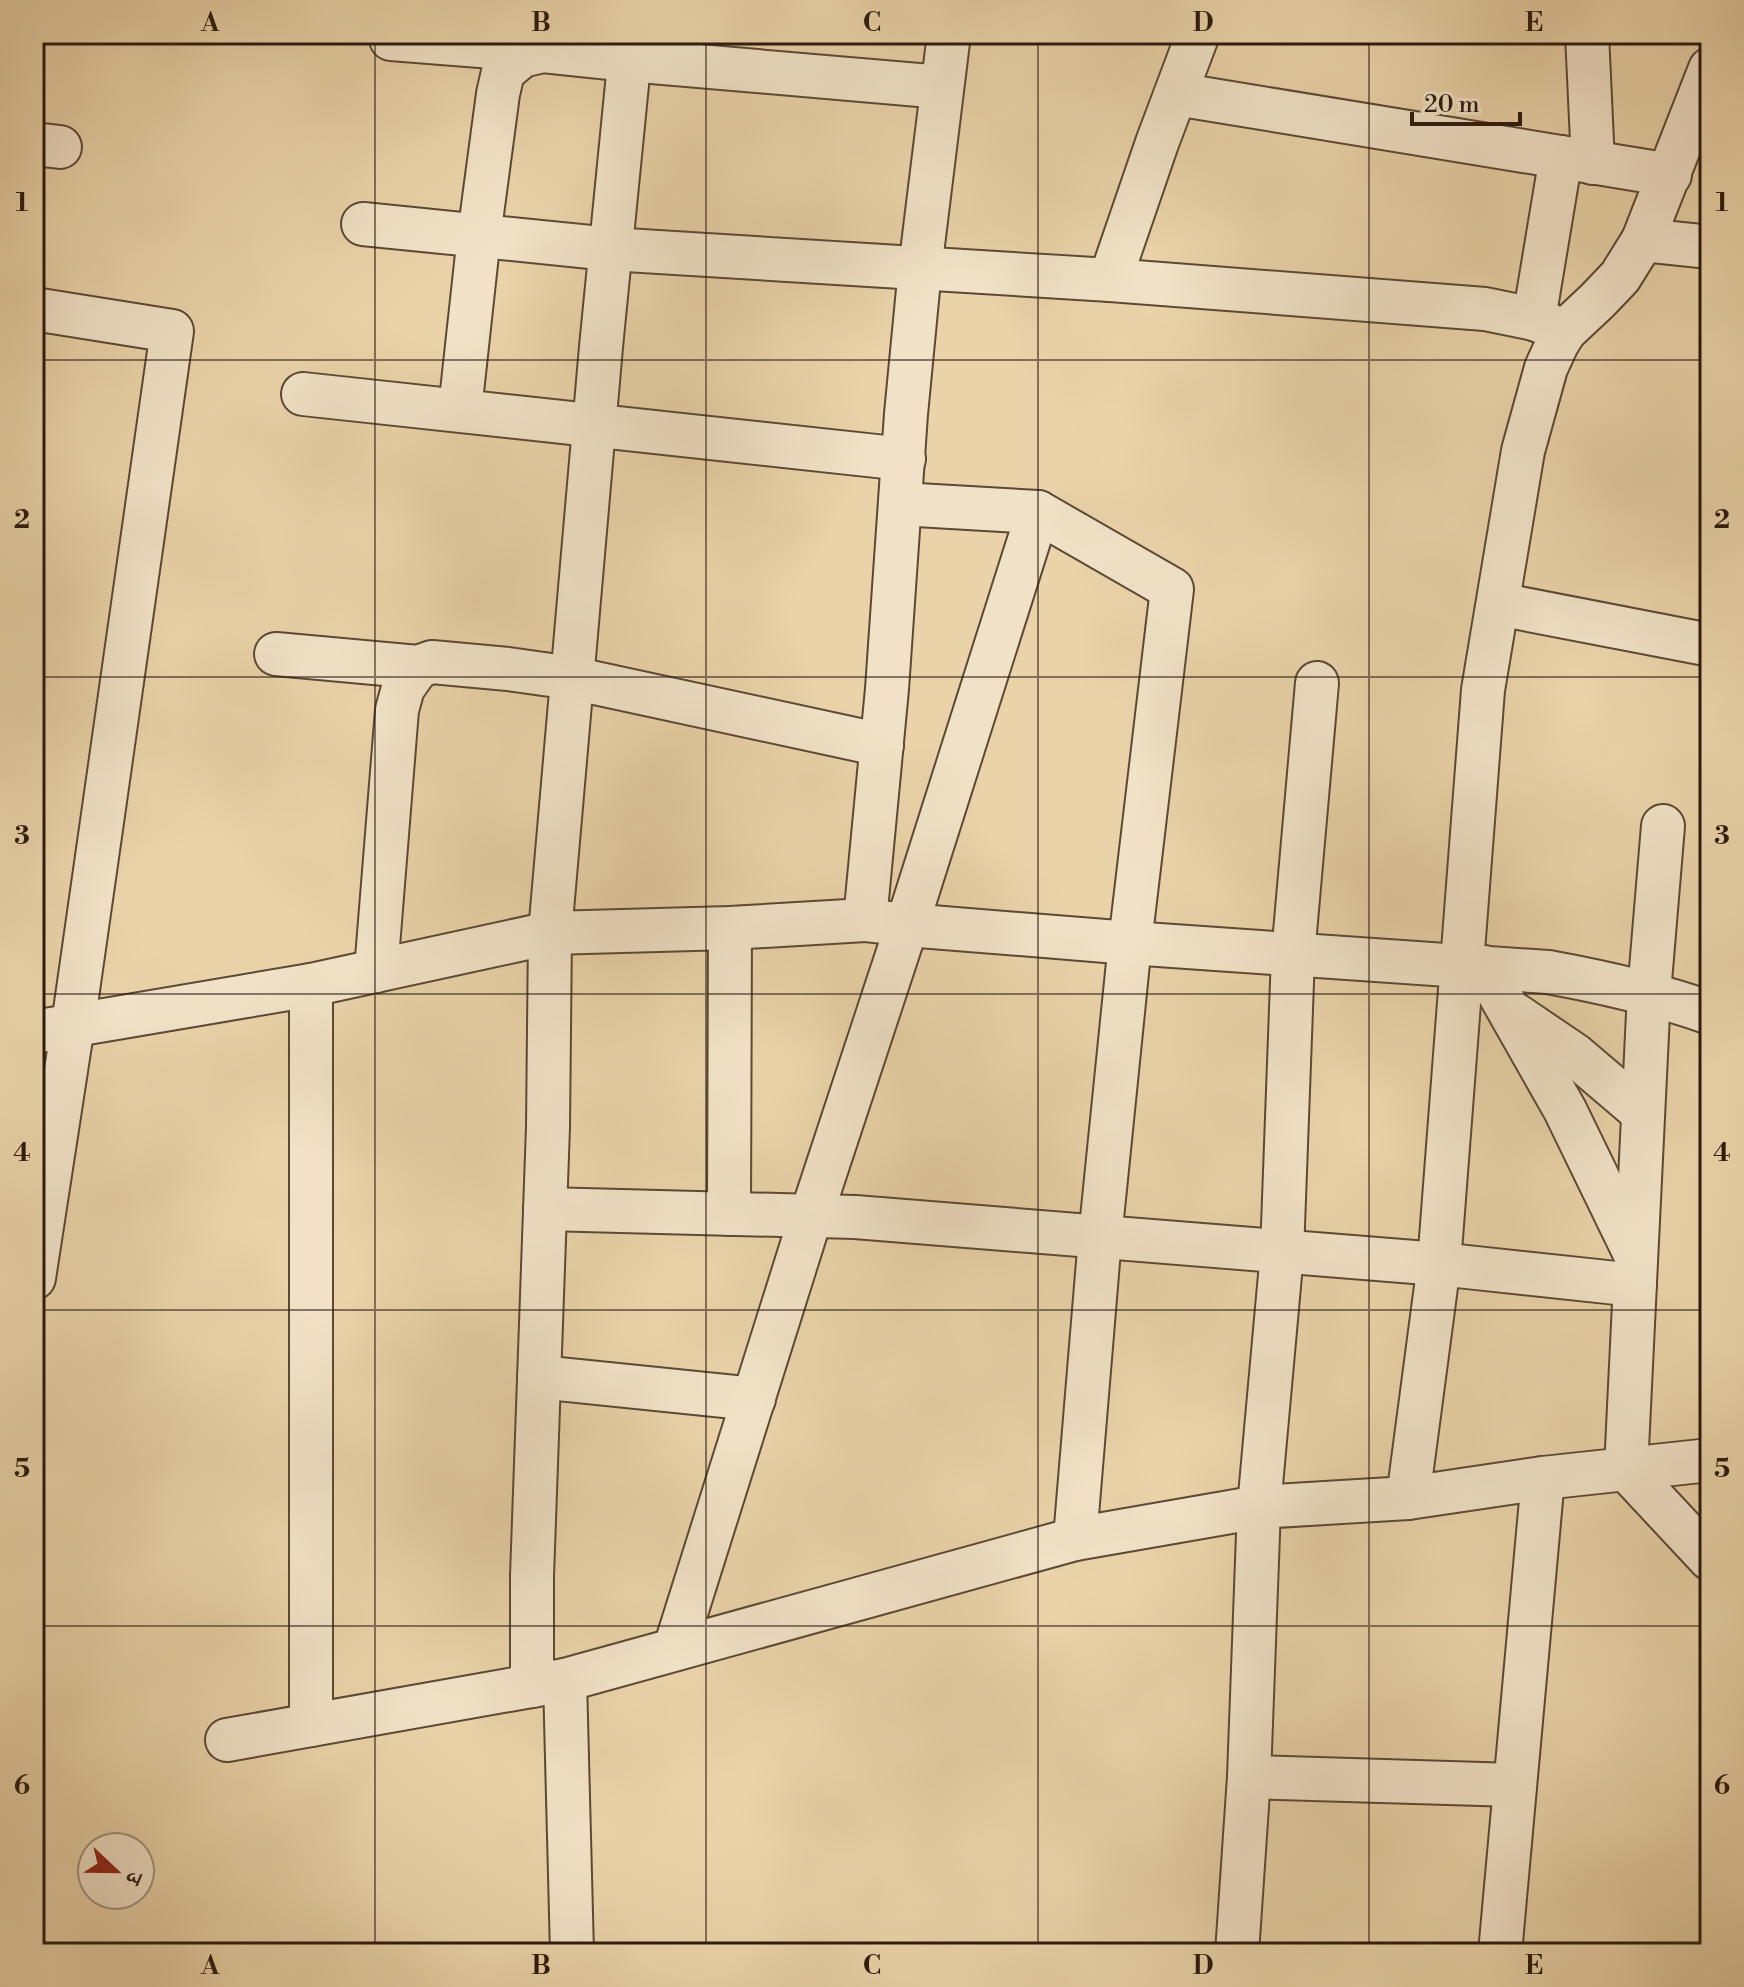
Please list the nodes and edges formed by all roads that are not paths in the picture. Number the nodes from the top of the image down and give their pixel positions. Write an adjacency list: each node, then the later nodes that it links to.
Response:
1 (949, 34): 8 (street)
2 (1198, 34): 9 (street)
3 (1587, 34): 11 (street)
4 (391, 39): 6 (street)
5 (631, 47): 6 (street); 8 (street); 17 (street)
6 (543, 51): 14 (street)
7 (1710, 69): 10 (street)
8 (942, 87): 18 (street)
9 (1176, 94): 11 (street); 19 (street)
10 (1702, 114): 12 (street)
11 (1577, 160): 12 (street); 21 (street)
12 (1670, 175): 15 (street)
13 (363, 224): 14 (street)
14 (479, 236): 17 (street); 23 (street)
15 (1643, 240): 16 (street); 21 (street)
16 (1710, 247)
17 (610, 249): 18 (street); 24 (street)
18 (920, 269): 19 (street); 25 (street)
19 (1110, 280): 21 (street)
20 (34, 309): 48 (street)
21 (1549, 325): 28 (street)
22 (303, 394): 23 (street)
23 (460, 410): 24 (street)
24 (594, 425): 25 (street); 32 (street)
25 (904, 459): 26 (street)
26 (900, 504): 27 (street); 34 (street)
27 (1038, 512): 37 (street); 40 (street)
28 (1498, 604): 29 (street); 42 (street)
29 (1710, 645)
30 (276, 654): 31 (street)
31 (418, 667): 32 (street); 43 (street)
32 (572, 678): 34 (street); 39 (street)
33 (1317, 683): 41 (street)
34 (882, 745): 36 (street)
35 (1663, 826): 45 (street)
36 (865, 920): 37 (street); 38 (street)
37 (907, 925): 40 (street); 52 (street)
38 (730, 928): 39 (street); 51 (street)
39 (550, 933): 43 (street); 50 (street)
40 (1130, 943): 41 (street); 53 (street)
41 (1293, 955): 42 (street); 54 (street)
42 (1473, 966): 45 (street); 46 (street); 55 (street)
43 (376, 971): 44 (street)
44 (311, 985): 48 (street); 69 (street)
45 (1649, 993): 47 (street); 49 (street)
46 (1508, 1010): 49 (street); 56 (street)
47 (1710, 1013)
48 (54, 1029): 57 (street)
49 (1643, 1113): 56 (street)
50 (545, 1209): 51 (street); 58 (street)
51 (729, 1214): 52 (street)
52 (811, 1216): 53 (street); 59 (street)
53 (1100, 1238): 54 (street); 65 (street)
54 (1282, 1253): 55 (street); 64 (street)
55 (1439, 1264): 56 (street); 63 (street)
56 (1636, 1270): 61 (street)
57 (34, 1278)
58 (539, 1377): 59 (street); 68 (street)
59 (754, 1399): 67 (street)
60 (1710, 1460): 61 (street)
61 (1626, 1469): 62 (street); 66 (street)
62 (1543, 1478): 63 (street); 72 (street)
63 (1408, 1498): 64 (street)
64 (1259, 1507): 65 (street); 71 (street)
65 (1075, 1539): 67 (street)
66 (1710, 1559)
67 (675, 1648): 68 (street)
68 (548, 1683): 69 (street); 73 (street)
69 (311, 1725): 70 (street)
70 (227, 1740)
71 (1249, 1777): 72 (street); 74 (street)
72 (1515, 1785): 75 (street)
73 (572, 1953)
74 (1237, 1953)
75 (1500, 1953)

